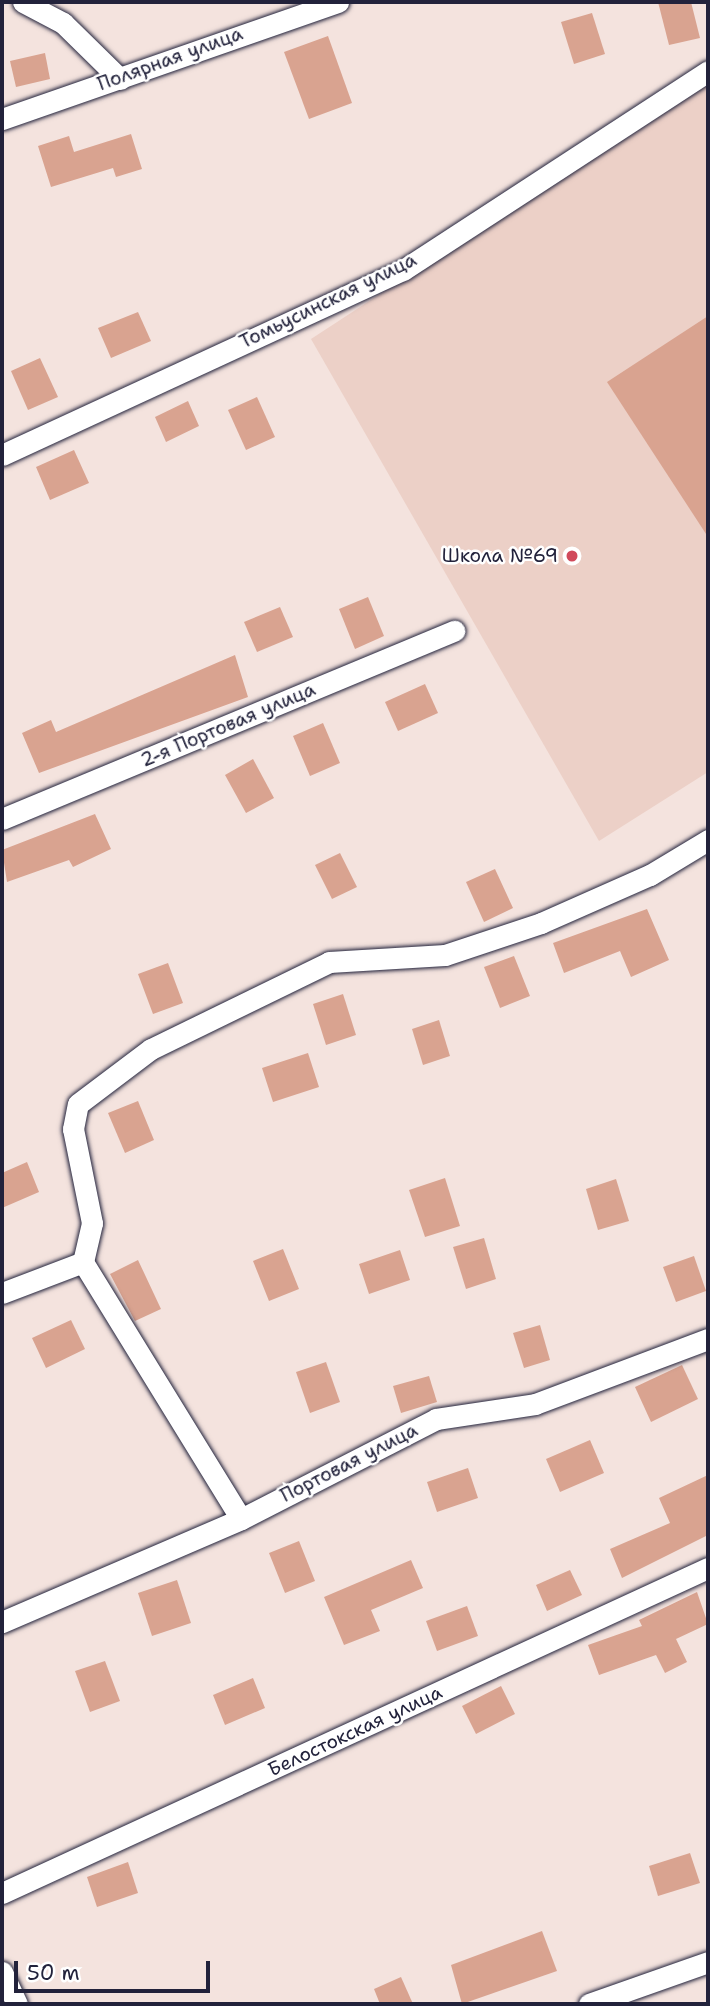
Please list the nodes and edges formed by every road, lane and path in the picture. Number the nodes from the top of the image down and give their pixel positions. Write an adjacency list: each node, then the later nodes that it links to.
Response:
1 (23, 2): 4 (street)
2 (338, 2): 4 (street, Полярная улица)
3 (708, 71): 6 (street, Томьусинская улица)
4 (120, 79): 5 (street, Полярная улица)
5 (2, 119)
6 (2, 455)
7 (454, 631): 8 (street, 2-я Портовая улица)
8 (2, 819)
9 (708, 841): 10 (street)
10 (83, 1262): 11 (street); 13 (street)
11 (2, 1293)
12 (708, 1339): 13 (street, Портовая улица)
13 (241, 1519): 15 (street, Портовая улица)
14 (708, 1568): 16 (street, Белостокская улица)
15 (2, 1622)
16 (2, 1893)
17 (708, 1962): 20 (street)
18 (2, 1972): 19 (street)
19 (17, 2004)
20 (589, 2004)

